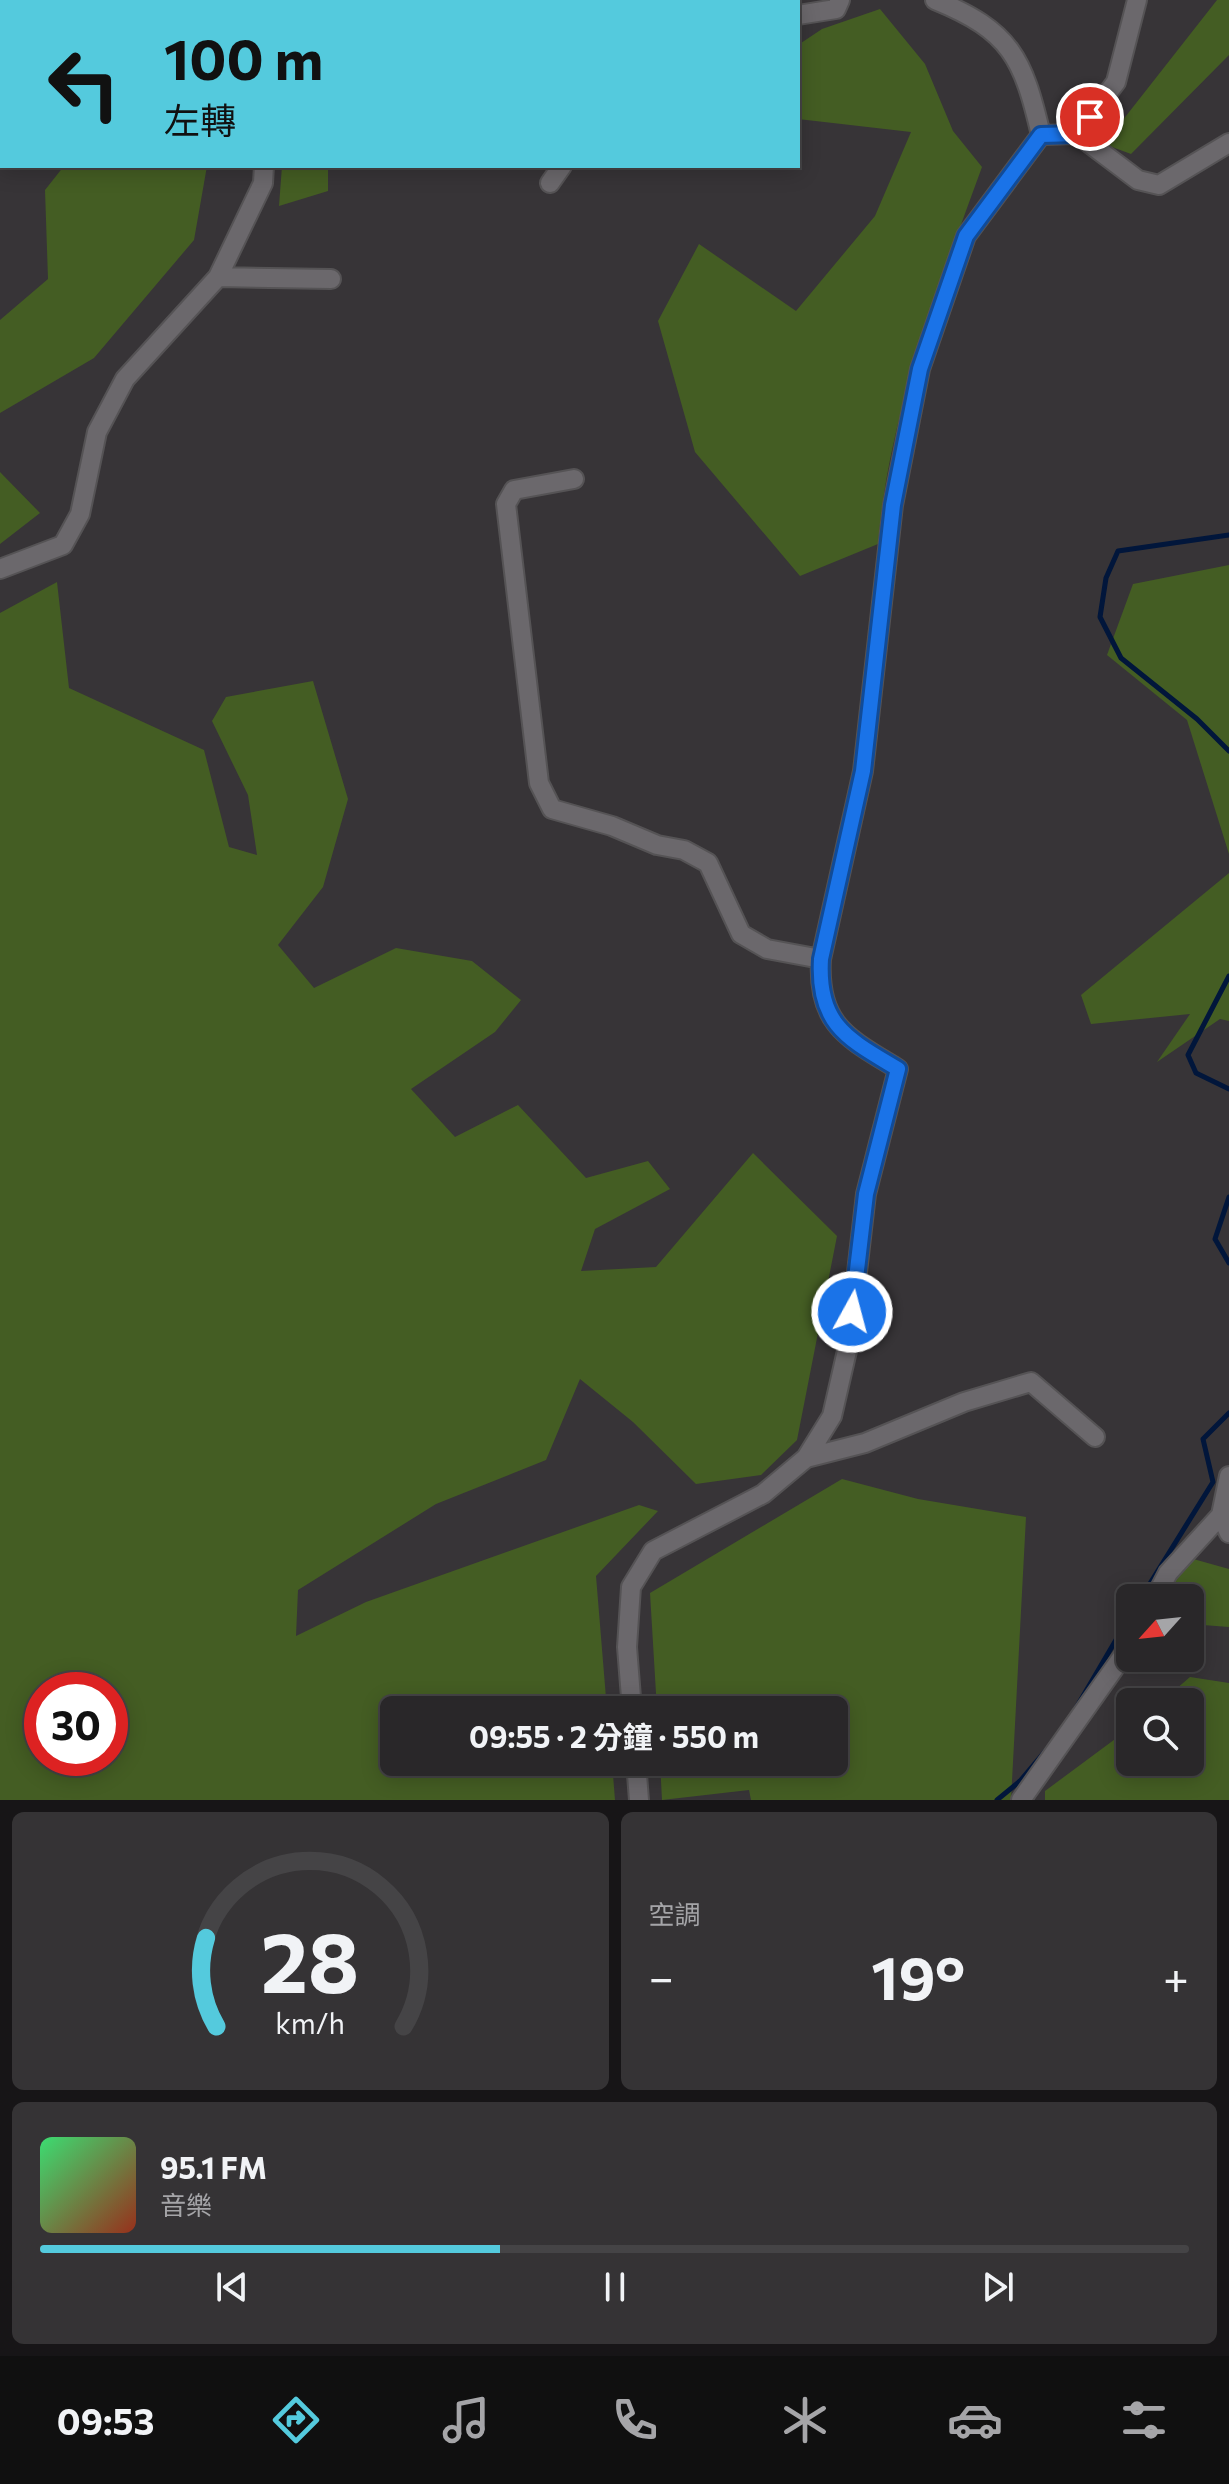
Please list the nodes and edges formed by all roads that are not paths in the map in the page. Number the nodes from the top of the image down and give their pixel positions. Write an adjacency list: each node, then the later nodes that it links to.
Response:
1 (840, 0): 4 (street)
2 (935, 0): 6 (street)
3 (1137, 0): 5 (street)
4 (800, 15)
5 (1077, 134): 6 (street); 7 (street)
6 (1041, 135): 15 (street)
7 (1229, 143)
8 (264, 168): 11 (street)
9 (561, 168): 10 (street)
10 (550, 183)
11 (218, 277): 12 (street); 14 (street)
12 (331, 279)
13 (574, 479): 15 (street)
14 (0, 569)
15 (821, 959): 17 (street)
16 (1095, 1437): 17 (street)
17 (806, 1458): 23 (street)
18 (1229, 1476): 19 (street)
19 (1221, 1515): 20 (street); 21 (street)
20 (1229, 1533)
21 (1162, 1584)
22 (1116, 1666): 26 (street)
23 (631, 1696)
24 (637, 1776): 25 (street)
25 (639, 1800)
26 (1021, 1800)

